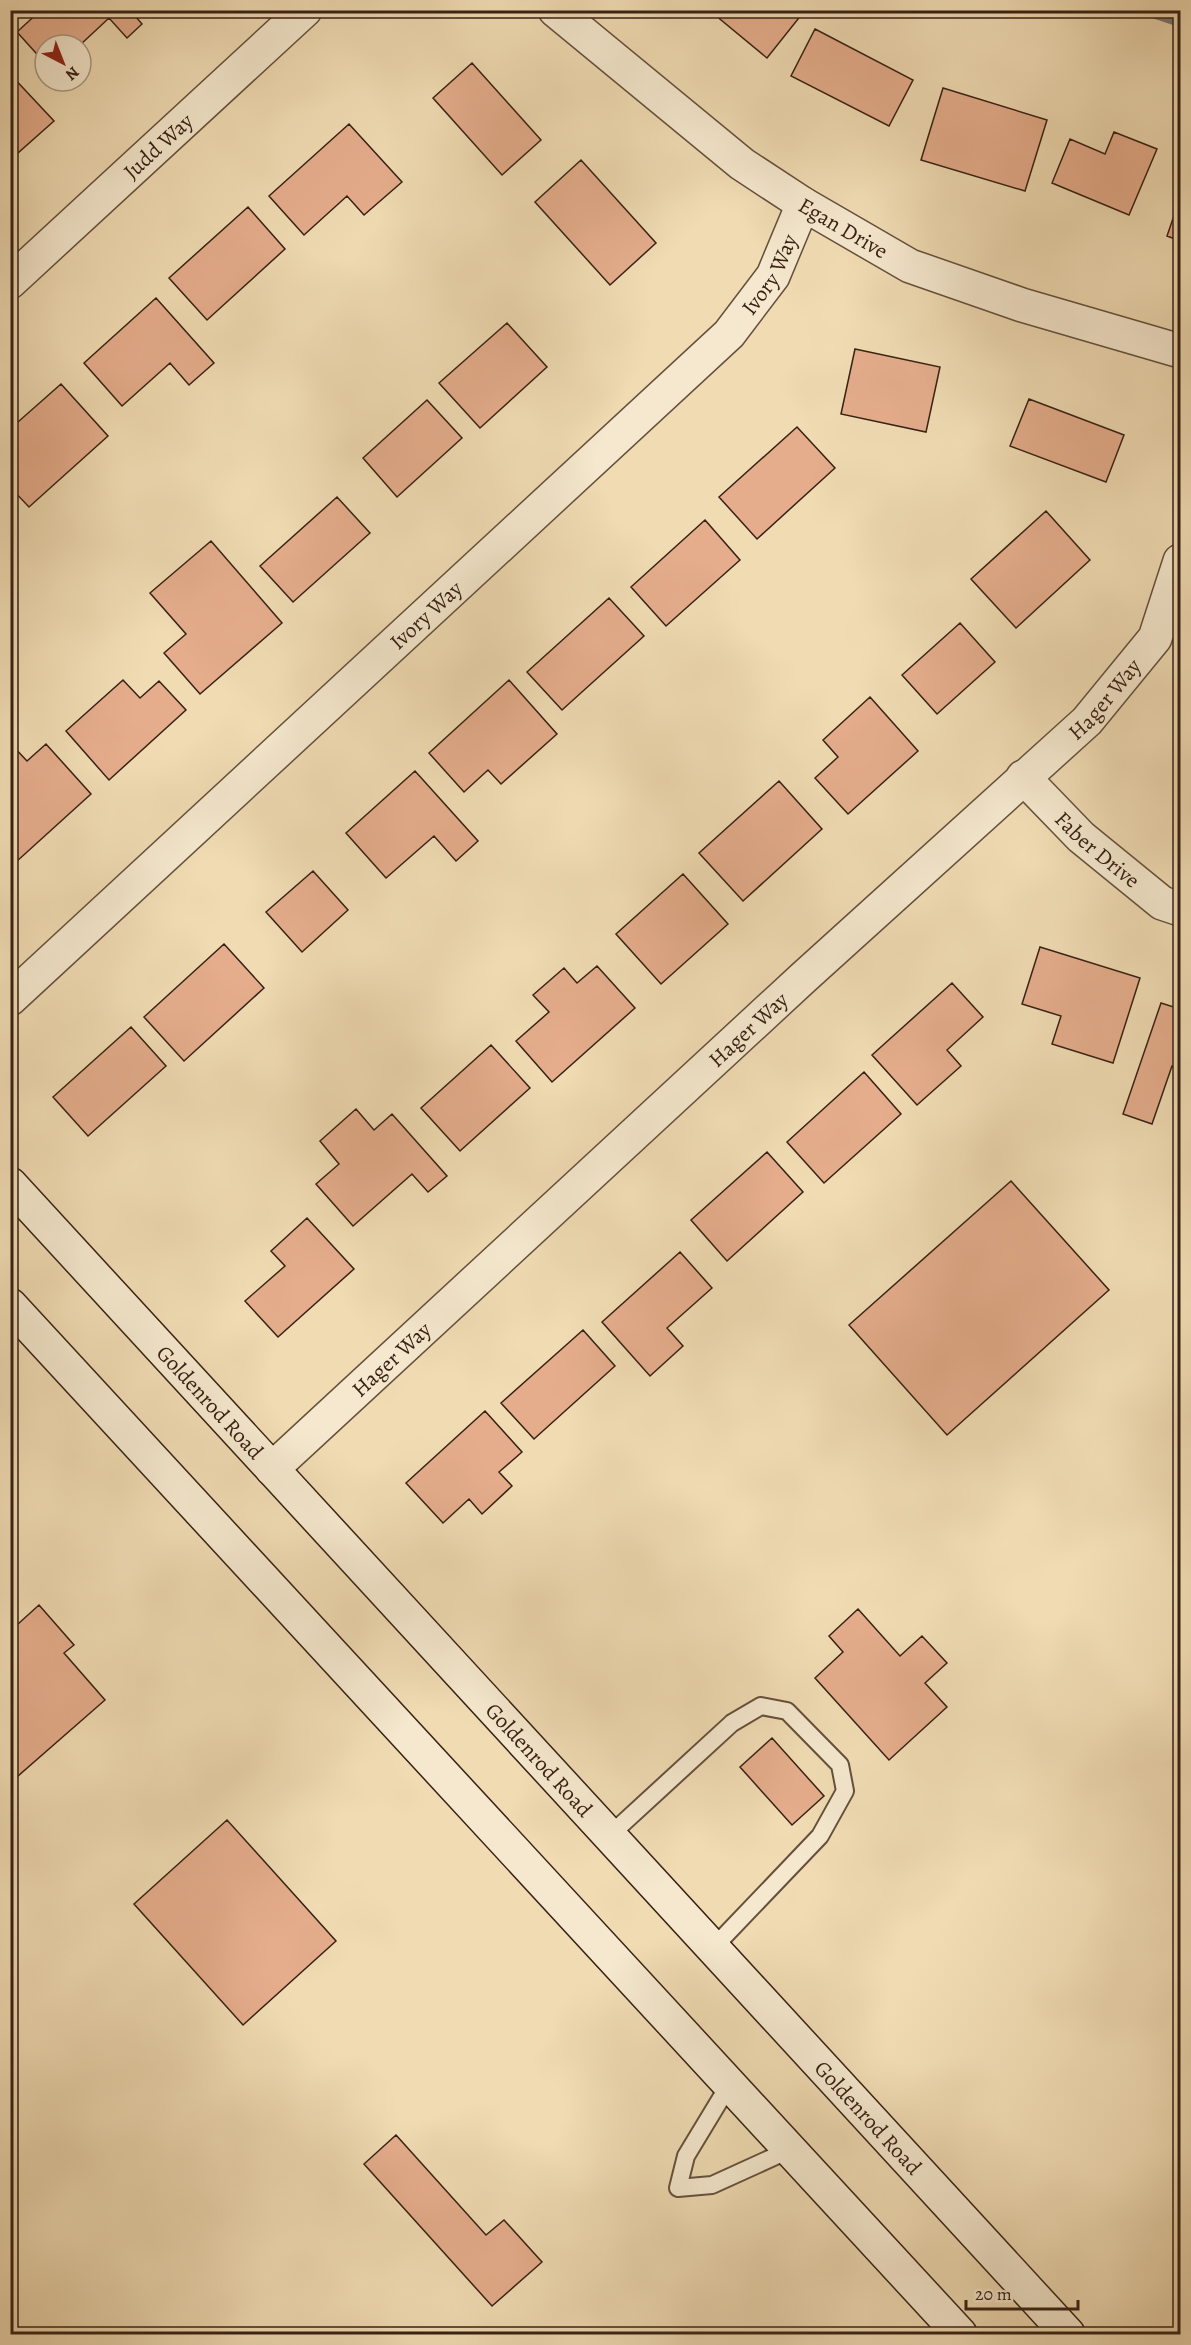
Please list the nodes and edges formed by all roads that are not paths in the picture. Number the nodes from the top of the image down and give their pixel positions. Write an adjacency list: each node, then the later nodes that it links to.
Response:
1 (305, 10): 4 (street, Judd Way)
2 (555, 10): 3 (street, Egan Drive)
3 (803, 204): 5 (street, Egan Drive); 9 (street, Ivory Way)
4 (10, 282)
5 (1180, 351)
6 (1180, 561): 7 (street, Hager Way)
7 (1023, 777): 8 (street, Faber Drive); 14 (street, Hager Way)
8 (1180, 909)
9 (10, 999)
10 (10, 1184): 12 (street, Goldenrod Road)
11 (10, 1218): 12 (street)
12 (86, 1266): 14 (street, Goldenrod Road)
13 (10, 1305): 17 (street)
14 (272, 1469): 15 (street, Goldenrod Road)
15 (609, 1836): 16 (street, Goldenrod Road); 16 (lane)
16 (712, 1948): 20 (street, Goldenrod Road)
17 (729, 2085): 18 (street); 18 (lane)
18 (789, 2150): 19 (street)
19 (960, 2334)
20 (1068, 2334)

